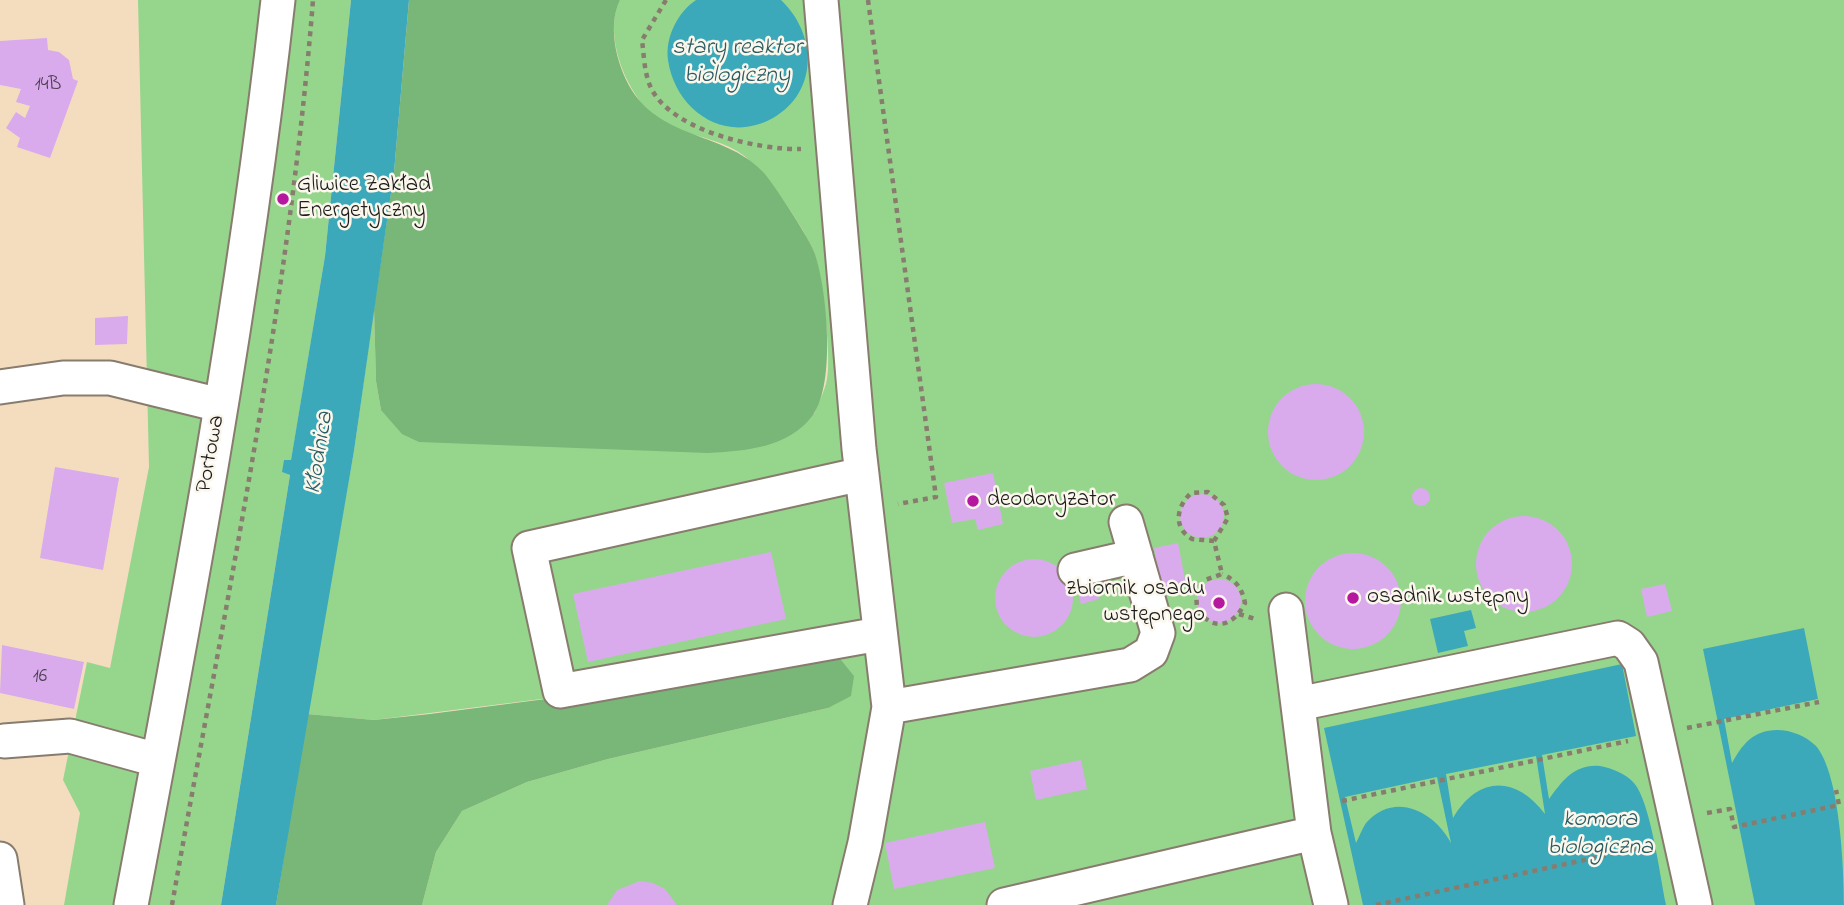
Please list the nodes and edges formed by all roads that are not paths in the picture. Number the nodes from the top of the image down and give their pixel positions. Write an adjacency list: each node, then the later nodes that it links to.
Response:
1 (278, 0): 4 (street, Portowa)
2 (821, 0): 5 (street)
3 (0, 387): 4 (street)
4 (220, 405): 14 (street, Portowa)
5 (862, 474): 10 (street); 10 (street)
6 (1126, 522): 7 (street)
7 (1136, 556): 8 (street); 12 (street)
8 (1074, 570)
9 (1286, 610): 11 (street)
10 (879, 634): 12 (street)
11 (1298, 704): 15 (street); 22 (street)
12 (889, 707): 19 (street)
13 (1, 741): 14 (street)
14 (157, 760): 18 (street, Portowa)
15 (1314, 833): 20 (street); 21 (street)
16 (0, 859): 17 (street)
17 (8, 905)
18 (131, 905)
19 (850, 905)
20 (1004, 905)
21 (1331, 905)
22 (1695, 905)

